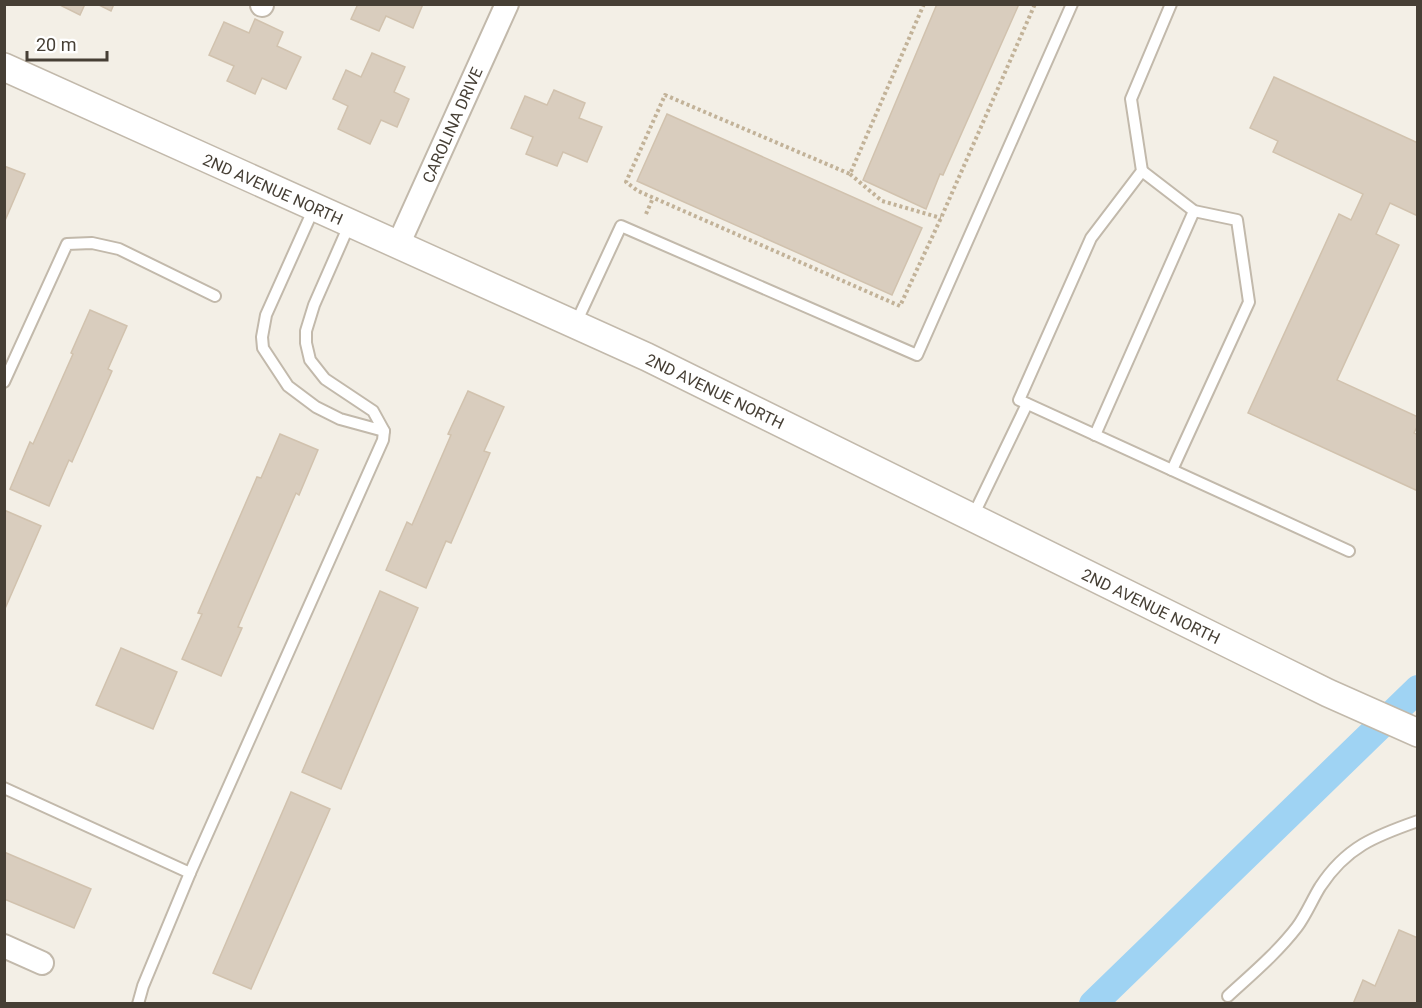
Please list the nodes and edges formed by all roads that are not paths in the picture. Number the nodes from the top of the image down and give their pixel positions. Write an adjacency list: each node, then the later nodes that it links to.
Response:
1 (507, 4): 9 (street, CAROLINA DRIVE)
2 (1072, 4): 11 (lane)
3 (1171, 4): 5 (lane)
4 (4, 67): 6 (street, 2ND AVENUE NORTH)
5 (1142, 171): 7 (lane); 13 (lane)
6 (314, 207): 8 (street, 2ND AVENUE NORTH); 14 (lane)
7 (1194, 211): 15 (lane); 16 (lane)
8 (350, 223): 9 (street, 2ND AVENUE NORTH); 14 (lane)
9 (398, 245): 11 (street, 2ND AVENUE NORTH)
10 (215, 296): 12 (lane)
11 (575, 325): 17 (street, 2ND AVENUE NORTH)
12 (4, 382)
13 (1027, 404): 15 (lane); 17 (lane)
14 (384, 431): 22 (lane)
15 (1095, 435): 16 (lane)
16 (1172, 470): 18 (lane)
17 (971, 518): 19 (street, 2ND AVENUE NORTH)
18 (1349, 551)
19 (1418, 733)
20 (4, 788): 22 (lane)
21 (1418, 821): 25 (lane)
22 (190, 873): 26 (lane)
23 (4, 946): 24 (street)
24 (42, 963)
25 (1228, 996)
26 (138, 1004)

